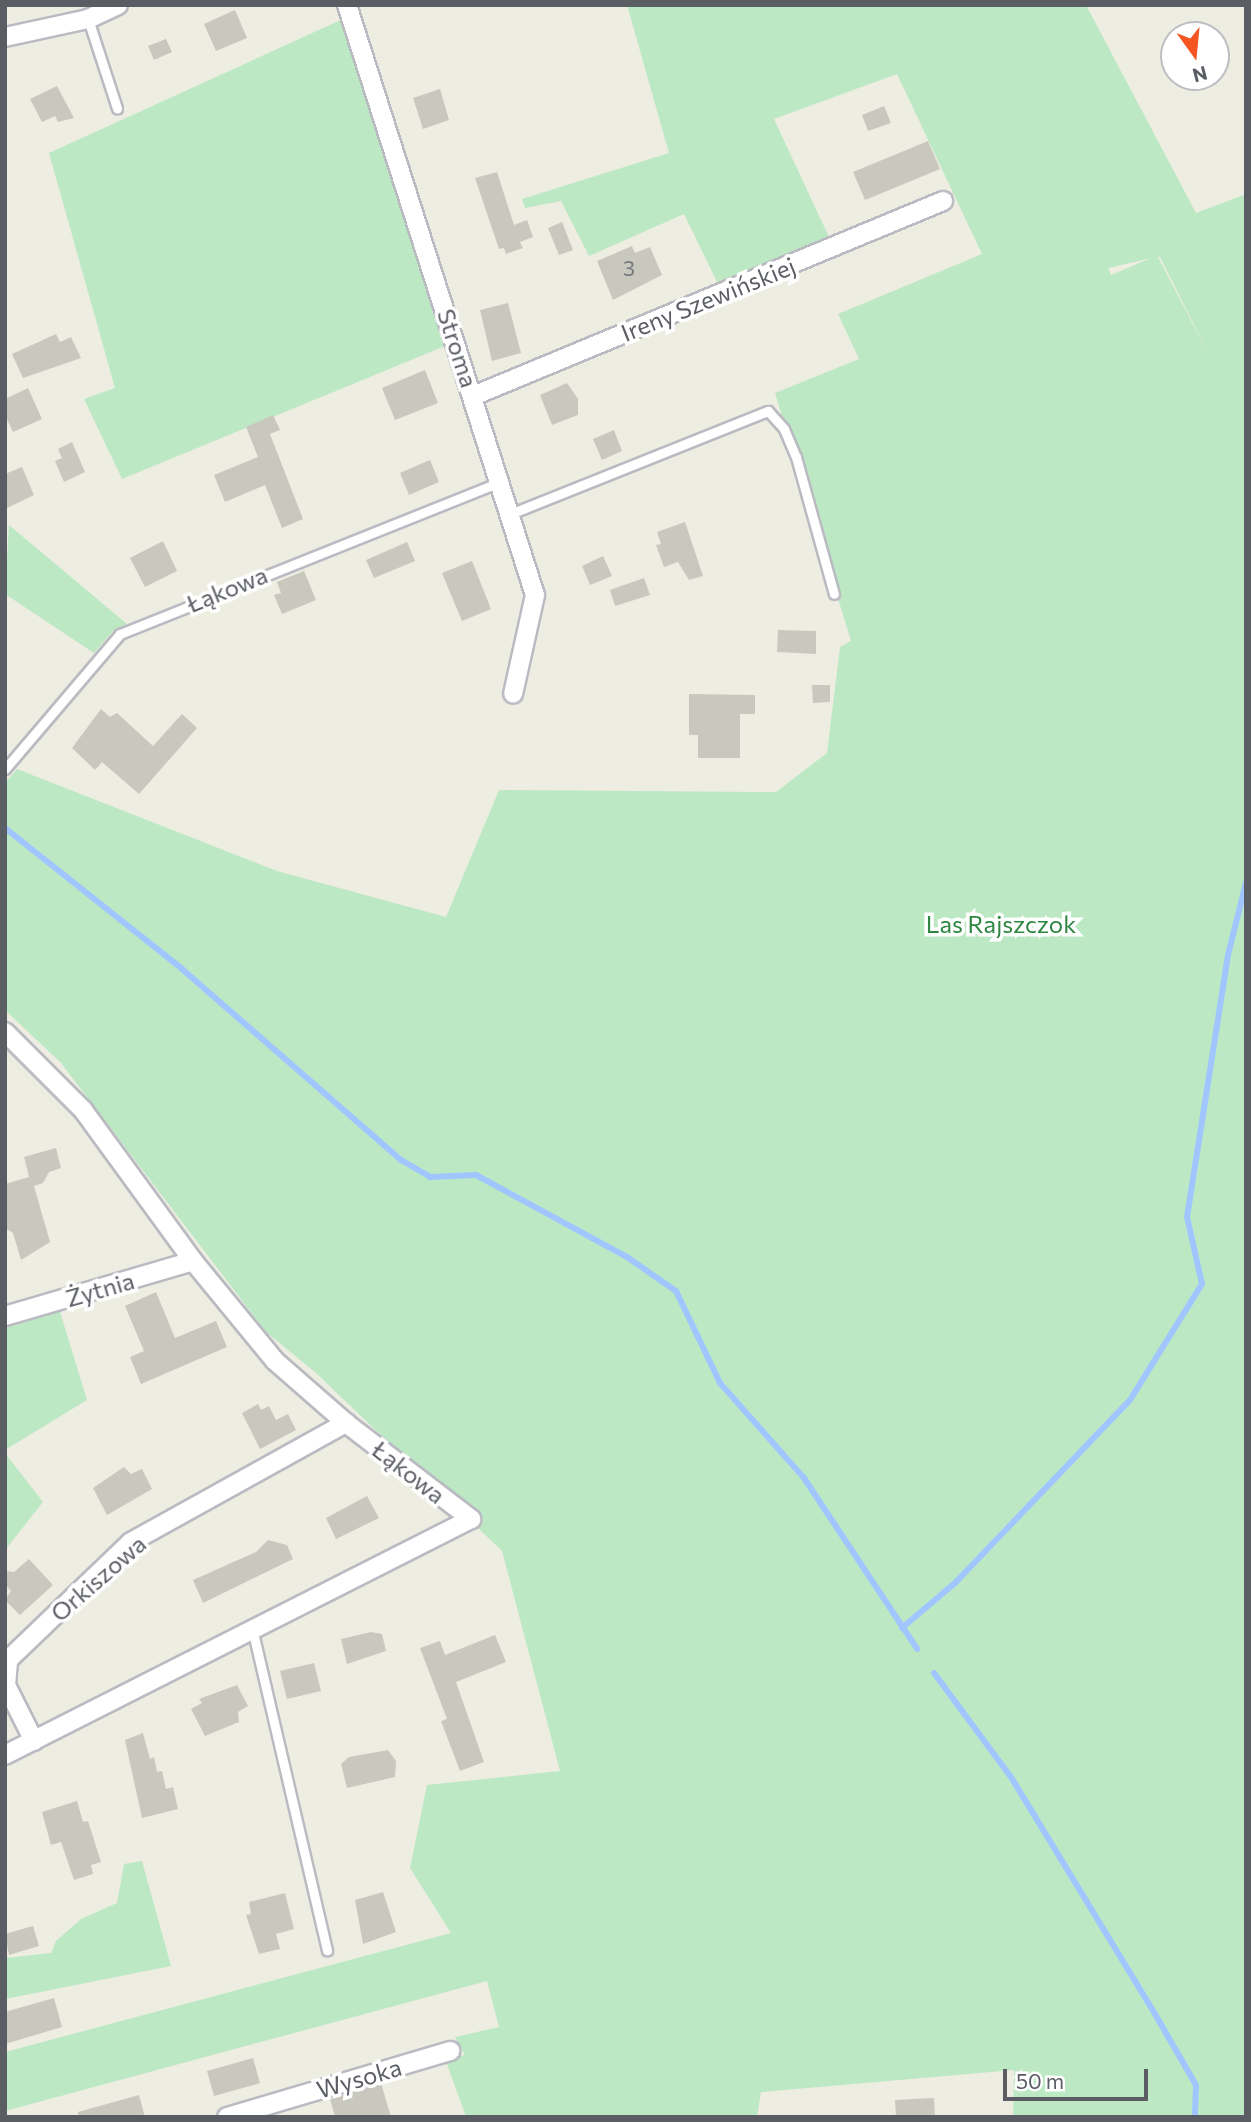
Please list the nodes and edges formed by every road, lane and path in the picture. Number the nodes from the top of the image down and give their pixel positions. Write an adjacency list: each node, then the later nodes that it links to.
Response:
1 (118, 5): 3 (street)
2 (347, 5): 7 (street, Stroma)
3 (88, 19): 4 (street); 5 (lane)
4 (5, 37)
5 (117, 108)
6 (943, 201): 7 (street, Ireny Szewińskiej)
7 (473, 396): 8 (street, Stroma)
8 (500, 482): 9 (street, Stroma); 12 (lane, Łąkowa)
9 (510, 513): 10 (lane); 11 (street, Stroma)
10 (834, 594)
11 (513, 694)
12 (5, 769)
13 (5, 1032): 14 (street, Łąkowa)
14 (193, 1261): 15 (street, Żytnia); 16 (street, Łąkowa)
15 (5, 1316)
16 (346, 1423): 17 (street, Łąkowa); 18 (street, Orkiszowa)
17 (252, 1628): 18 (street, Łąkowa); 20 (lane)
18 (34, 1741): 19 (street, Łąkowa)
19 (5, 1755)
20 (327, 1950)
21 (450, 2051): 22 (street, Wysoka)
22 (227, 2117)

